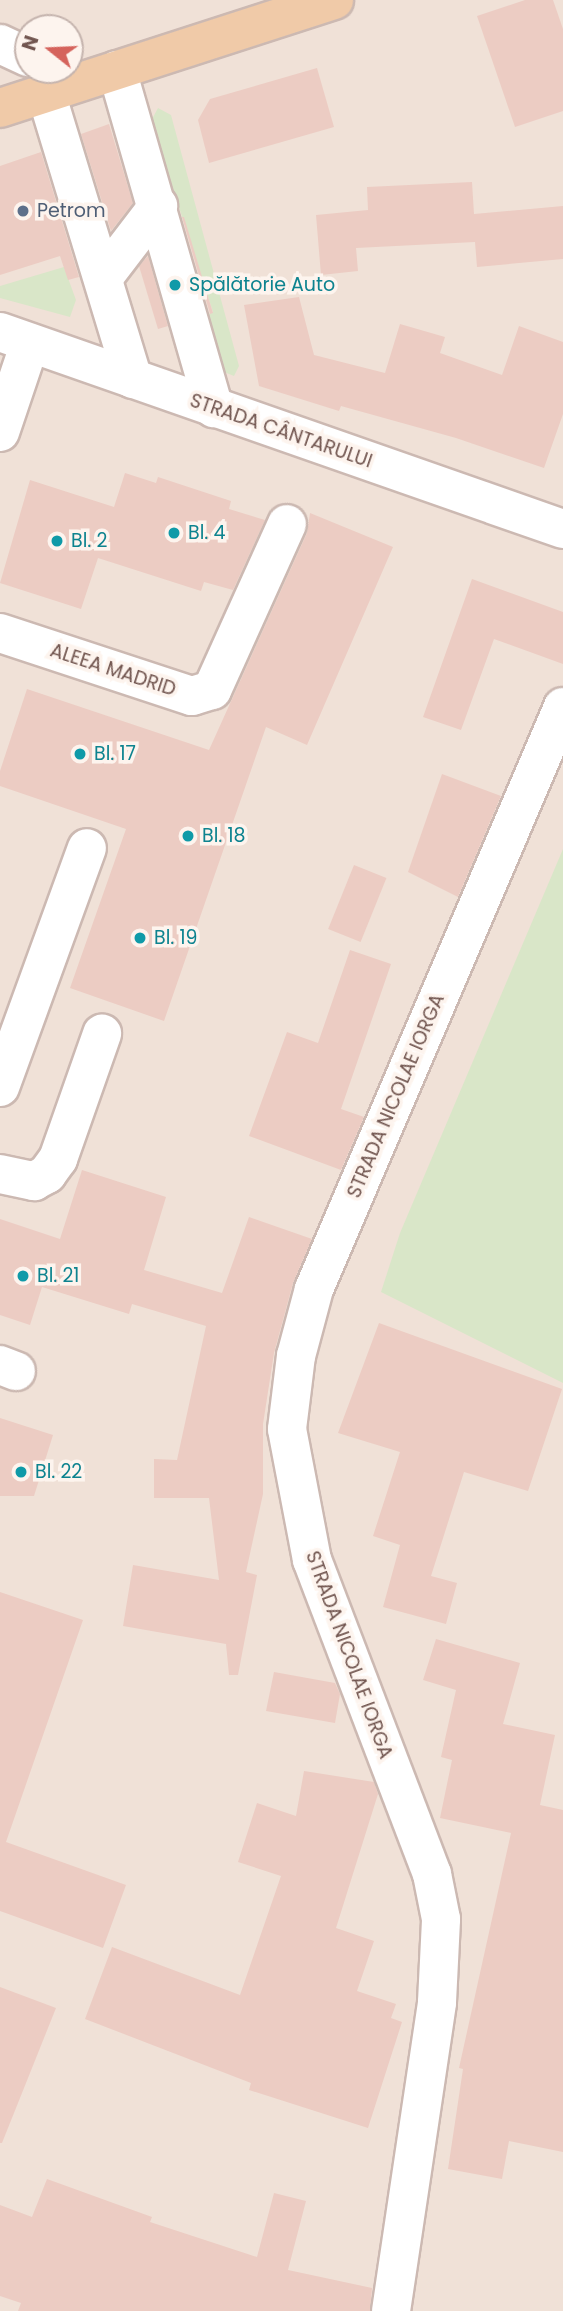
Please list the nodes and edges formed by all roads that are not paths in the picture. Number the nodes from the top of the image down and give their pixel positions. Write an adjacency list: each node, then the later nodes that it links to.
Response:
1 (334, 0): 2 (main road)
2 (84, 76)
3 (62, 84): 6 (main road)
4 (79, 84): 8 (street)
5 (82, 84): 7 (street)
6 (0, 108)
7 (158, 206): 8 (street); 11 (street)
8 (103, 278): 10 (street)
9 (15, 338): 10 (street, STRADA CÂNTARULUI); 12 (street)
10 (133, 379): 11 (street, STRADA CÂNTARULUI)
11 (214, 408): 14 (street, STRADA CÂNTARULUI)
12 (0, 432)
13 (287, 524): 15 (street, ALEEA MADRID)
14 (563, 529)
15 (0, 633)
16 (563, 707): 21 (street, STRADA NICOLAE IORGA)
17 (86, 848): 19 (street)
18 (102, 1034): 20 (street)
19 (0, 1087)
20 (0, 1174)
21 (391, 2311)

